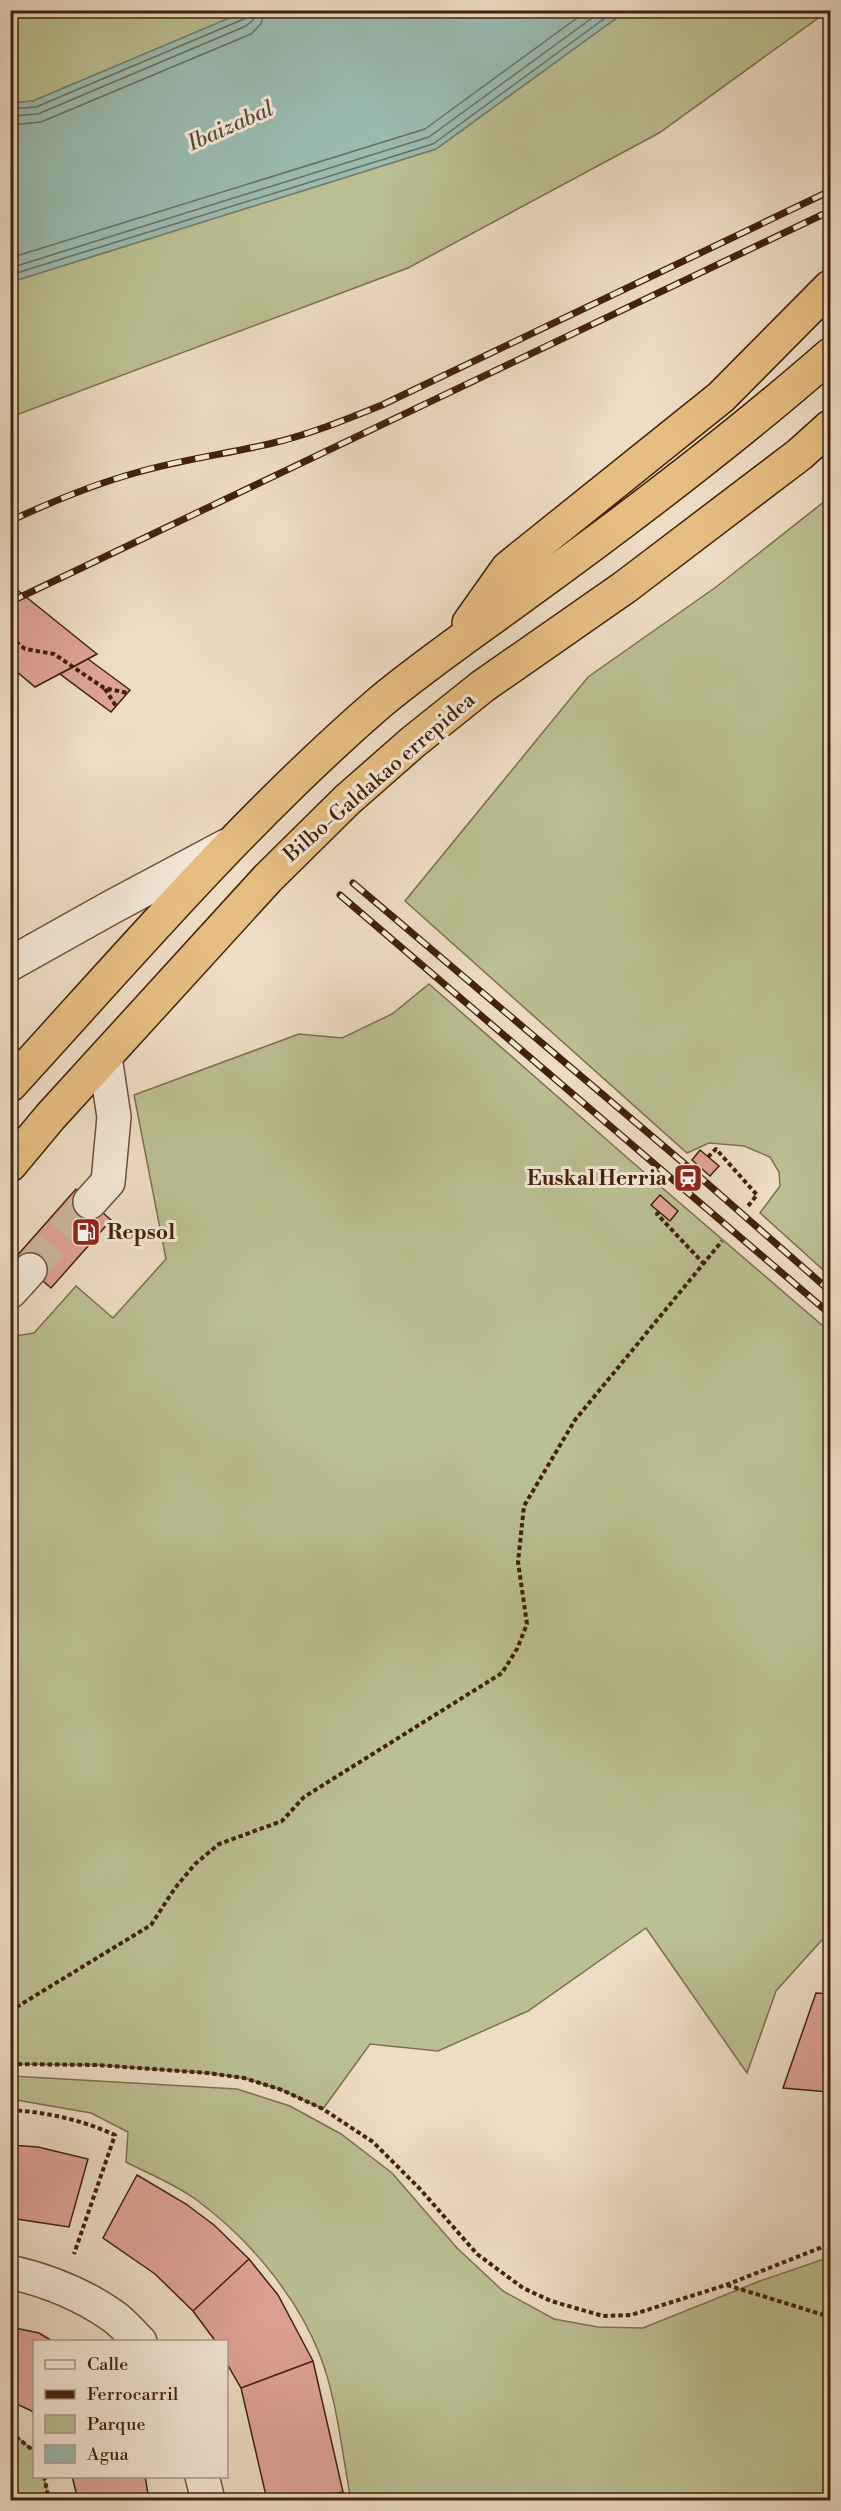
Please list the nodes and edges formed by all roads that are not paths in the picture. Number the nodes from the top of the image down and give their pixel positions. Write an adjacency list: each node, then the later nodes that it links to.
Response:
1 (831, 287): 4 (highway)
2 (831, 355): 4 (highway)
3 (831, 427): 7 (highway, Bilbo-Galdakao errepidea)
4 (453, 645): 5 (highway)
5 (230, 844): 6 (street); 8 (highway)
6 (10, 964)
7 (105, 1057): 9 (highway, Bilbo-Galdakao errepidea); 10 (street)
8 (10, 1085)
9 (10, 1165)
10 (90, 1202)
11 (10, 2272): 12 (street)
12 (138, 2340)
13 (202, 2478): 14 (street)
14 (208, 2500)

